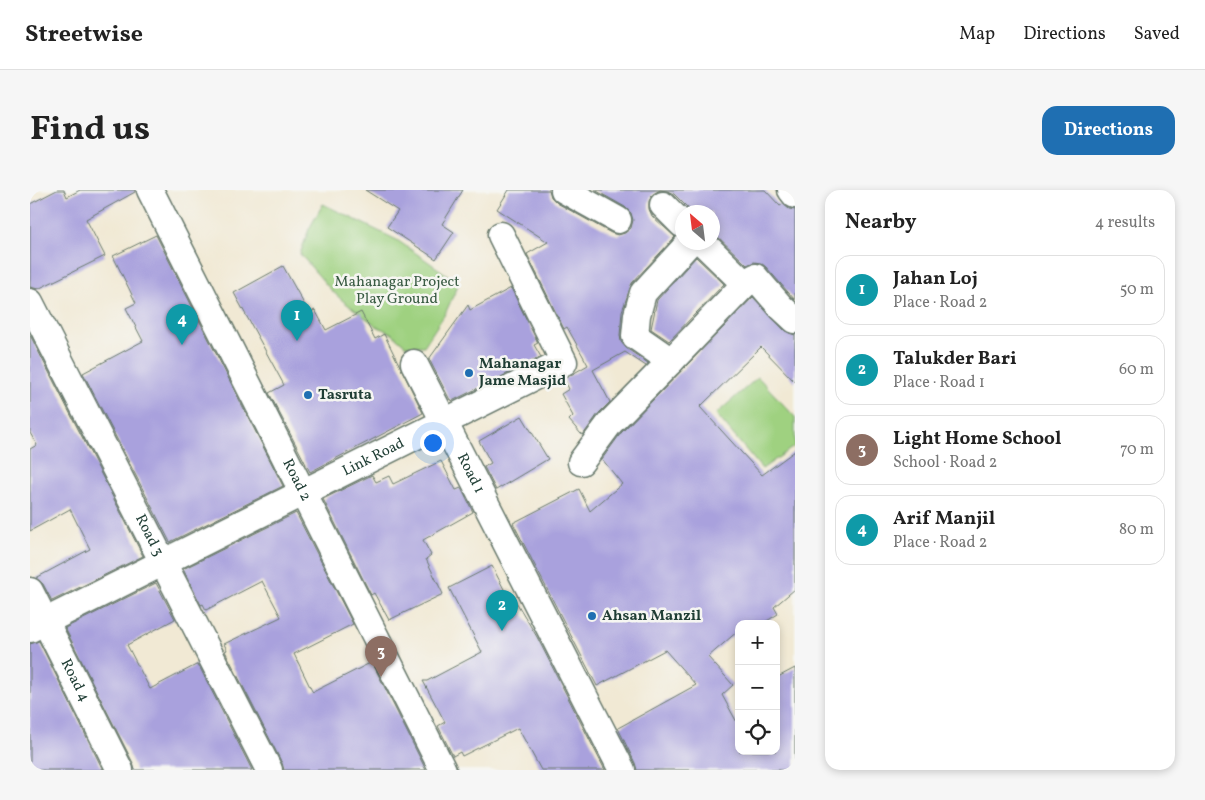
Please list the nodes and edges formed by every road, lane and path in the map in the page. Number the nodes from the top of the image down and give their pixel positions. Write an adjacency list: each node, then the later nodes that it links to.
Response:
1 (150, 190): 18 (street, Road 2)
2 (564, 190): 7 (street)
3 (790, 190): 4 (street)
4 (795, 195)
5 (663, 205): 6 (street)
6 (675, 217)
7 (618, 220)
8 (501, 235): 16 (street)
9 (683, 250): 14 (street)
10 (710, 250): 11 (street)
11 (745, 284): 13 (street); 14 (street)
12 (30, 302): 19 (street, Road 3)
13 (795, 320)
14 (671, 361): 17 (street)
15 (414, 363): 16 (street, Road 1)
16 (443, 423): 18 (street, Link Road); 25 (street, Road 1)
17 (581, 462)
18 (303, 493): 19 (street, Link Road); 24 (street, Road 2)
19 (162, 563): 21 (street, Link Road); 23 (street, Road 3)
20 (30, 591): 21 (street, Road 4)
21 (38, 625): 22 (street, Road 4)
22 (120, 770)
23 (269, 770)
24 (443, 770)
25 (622, 770)

